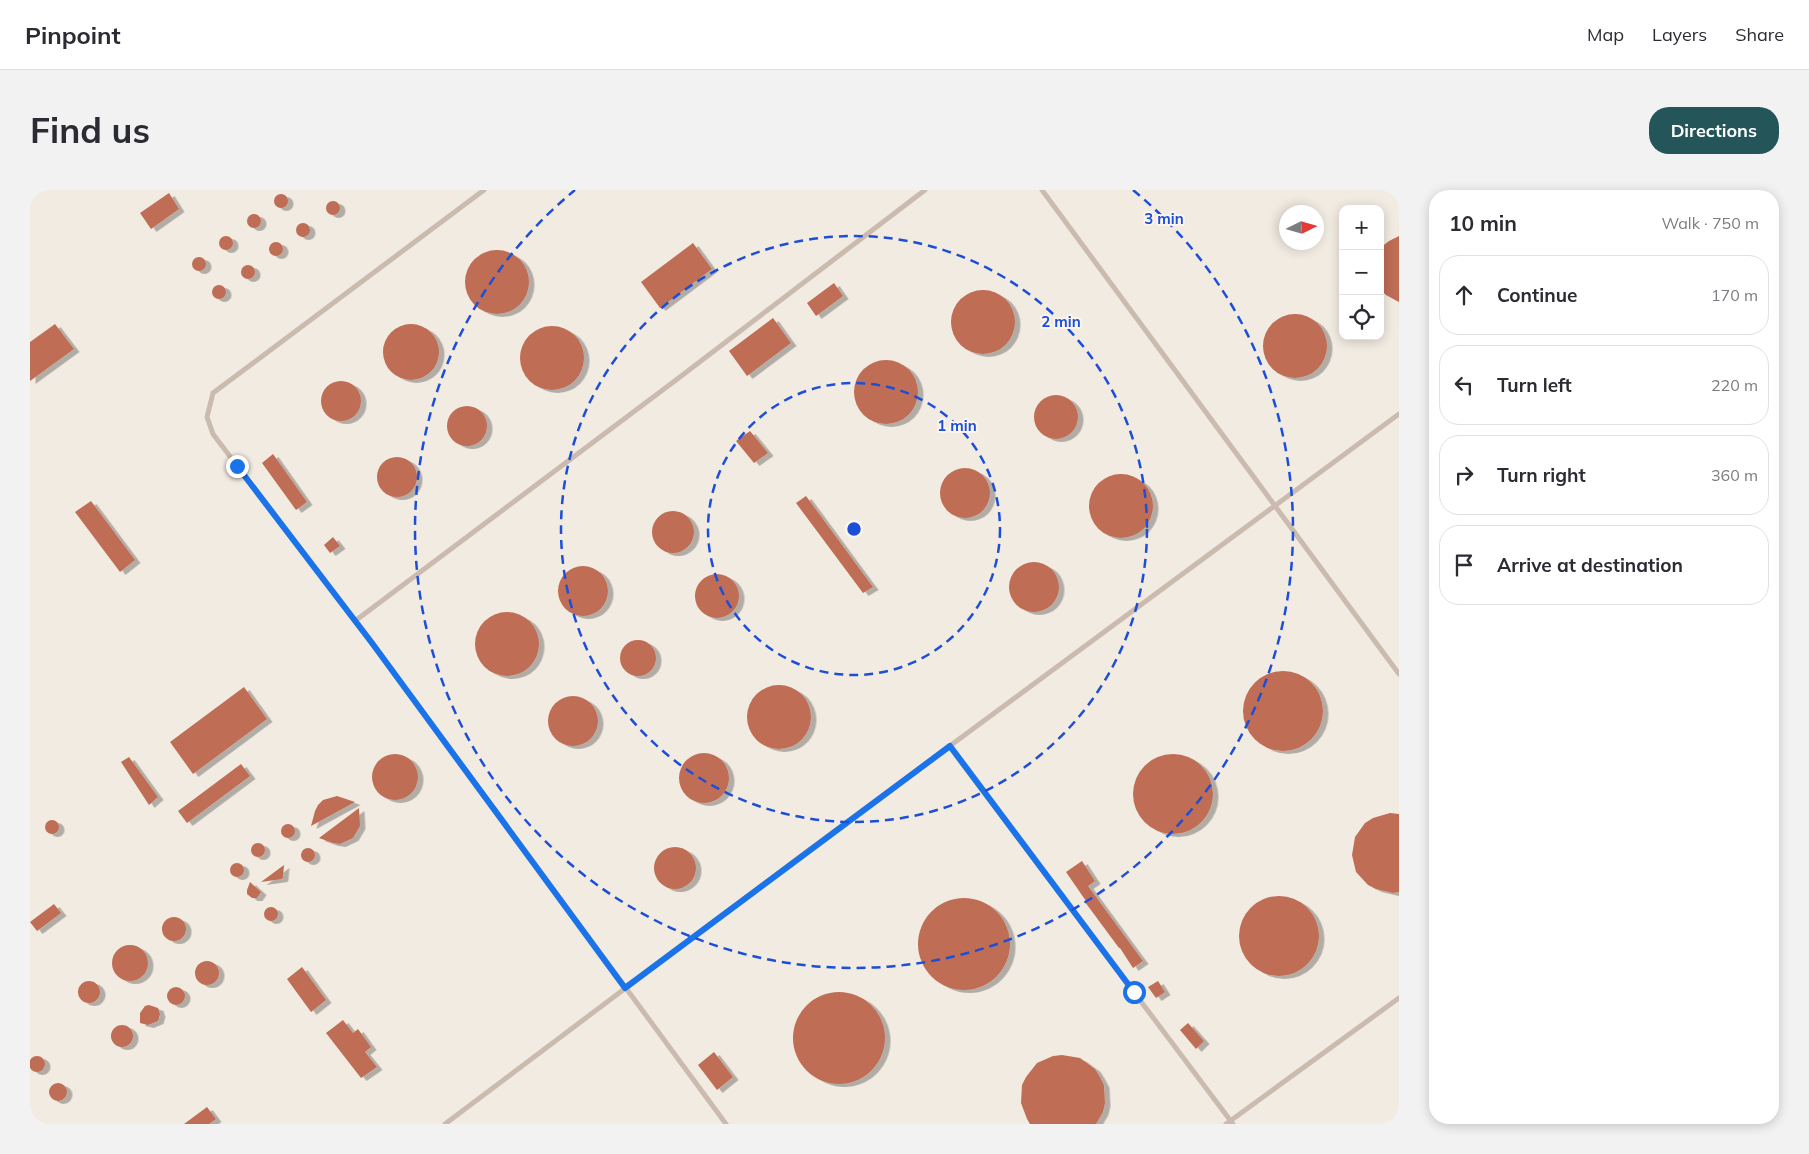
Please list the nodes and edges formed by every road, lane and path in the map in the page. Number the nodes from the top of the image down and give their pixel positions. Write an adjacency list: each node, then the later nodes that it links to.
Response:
1 (484, 190): 6 (lane)
2 (925, 190): 6 (lane)
3 (1042, 190): 5 (lane)
4 (1399, 414): 5 (lane)
5 (1274, 505): 7 (lane); 8 (lane)
6 (355, 621): 9 (lane)
7 (1399, 674)
8 (950, 746): 9 (lane); 11 (lane)
9 (625, 988): 12 (lane); 13 (lane)
10 (1399, 998): 11 (lane)
11 (1230, 1123)
12 (445, 1124)
13 (726, 1124)

